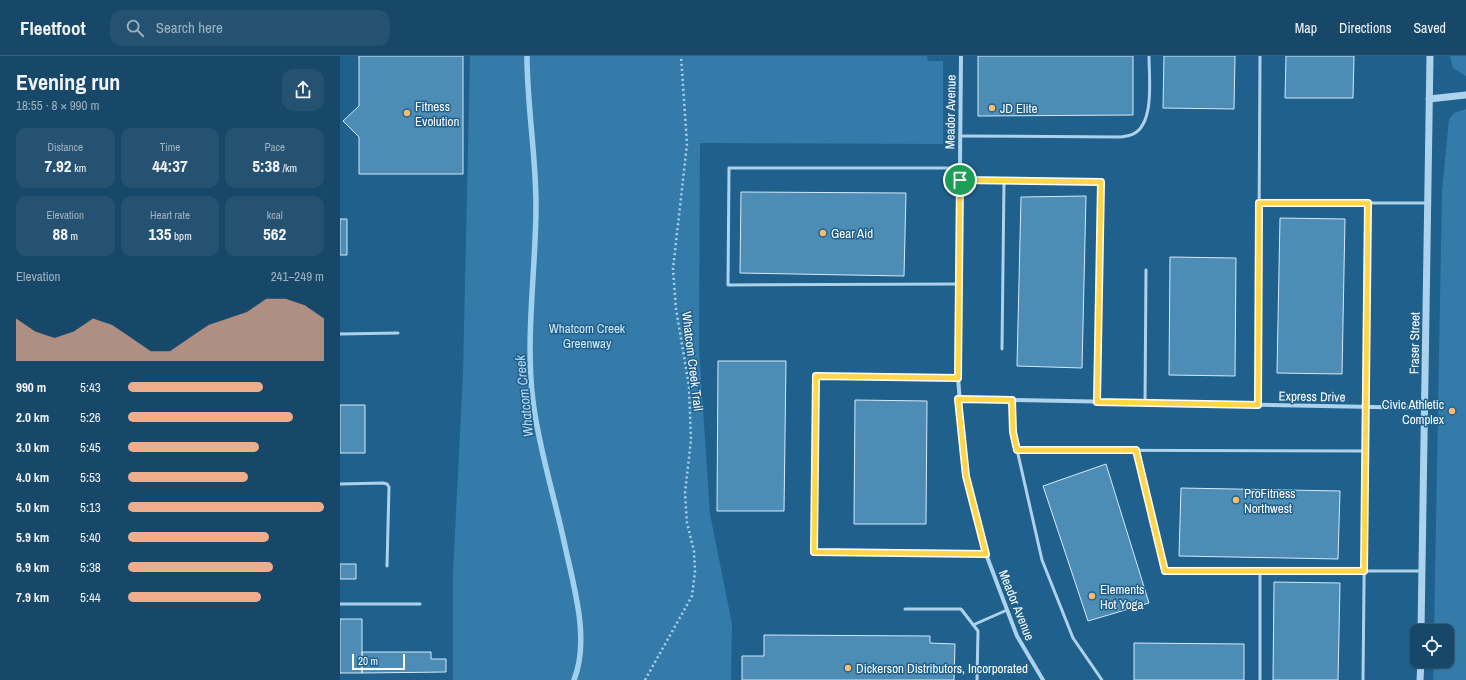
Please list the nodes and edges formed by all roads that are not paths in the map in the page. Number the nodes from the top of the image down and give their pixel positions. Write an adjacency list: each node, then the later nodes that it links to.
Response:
1 (961, 56): 7 (street, Meador Avenue)
2 (1149, 56): 7 (lane)
3 (1260, 56): 11 (lane)
4 (1430, 56): 6 (street, Fraser Street)
5 (1466, 95): 6 (street)
6 (1429, 99): 13 (street, Fraser Street)
7 (960, 136): 8 (street, Meador Avenue)
8 (960, 168): 9 (street, Meador Avenue); 15 (lane)
9 (960, 180): 10 (lane); 15 (street, Meador Avenue)
10 (1004, 181): 18 (lane); 22 (lane)
11 (1259, 203): 12 (lane); 24 (lane)
12 (1368, 203): 13 (lane); 25 (lane)
13 (1428, 203): 26 (street, Fraser Street)
14 (1146, 270): 23 (lane)
15 (959, 284): 19 (street, Meador Avenue)
16 (398, 333): 17 (lane)
17 (340, 334)
18 (1002, 349)
19 (958, 378): 20 (street, Meador Avenue); 31 (lane)
20 (958, 399): 21 (street, Express Drive); 31 (street, Meador Avenue)
21 (1012, 400): 22 (street, Express Drive); 27 (lane)
22 (1097, 402): 23 (street, Express Drive)
23 (1145, 403): 24 (street, Express Drive)
24 (1258, 405): 25 (street, Express Drive)
25 (1366, 407): 26 (street, Express Drive); 29 (lane)
26 (1425, 408): 35 (street, Fraser Street)
27 (1017, 450): 28 (lane); 45 (lane)
28 (1136, 450): 29 (lane); 33 (lane)
29 (1365, 451): 34 (lane)
30 (340, 484): 32 (lane)
31 (986, 554): 39 (street, Meador Avenue)
32 (387, 566)
33 (1260, 571): 34 (lane); 46 (lane)
34 (1364, 571): 35 (lane); 47 (lane)
35 (1422, 571): 40 (street, Fraser Street)
36 (340, 604): 37 (lane)
37 (420, 604)
38 (905, 609): 41 (lane)
39 (1007, 610): 41 (lane); 44 (street, Meador Avenue)
40 (1421, 624)
41 (973, 625): 43 (lane)
42 (1421, 668): 48 (street)
43 (977, 680)
44 (1042, 680)
45 (1102, 680)
46 (1260, 680)
47 (1363, 680)
48 (1420, 680)

